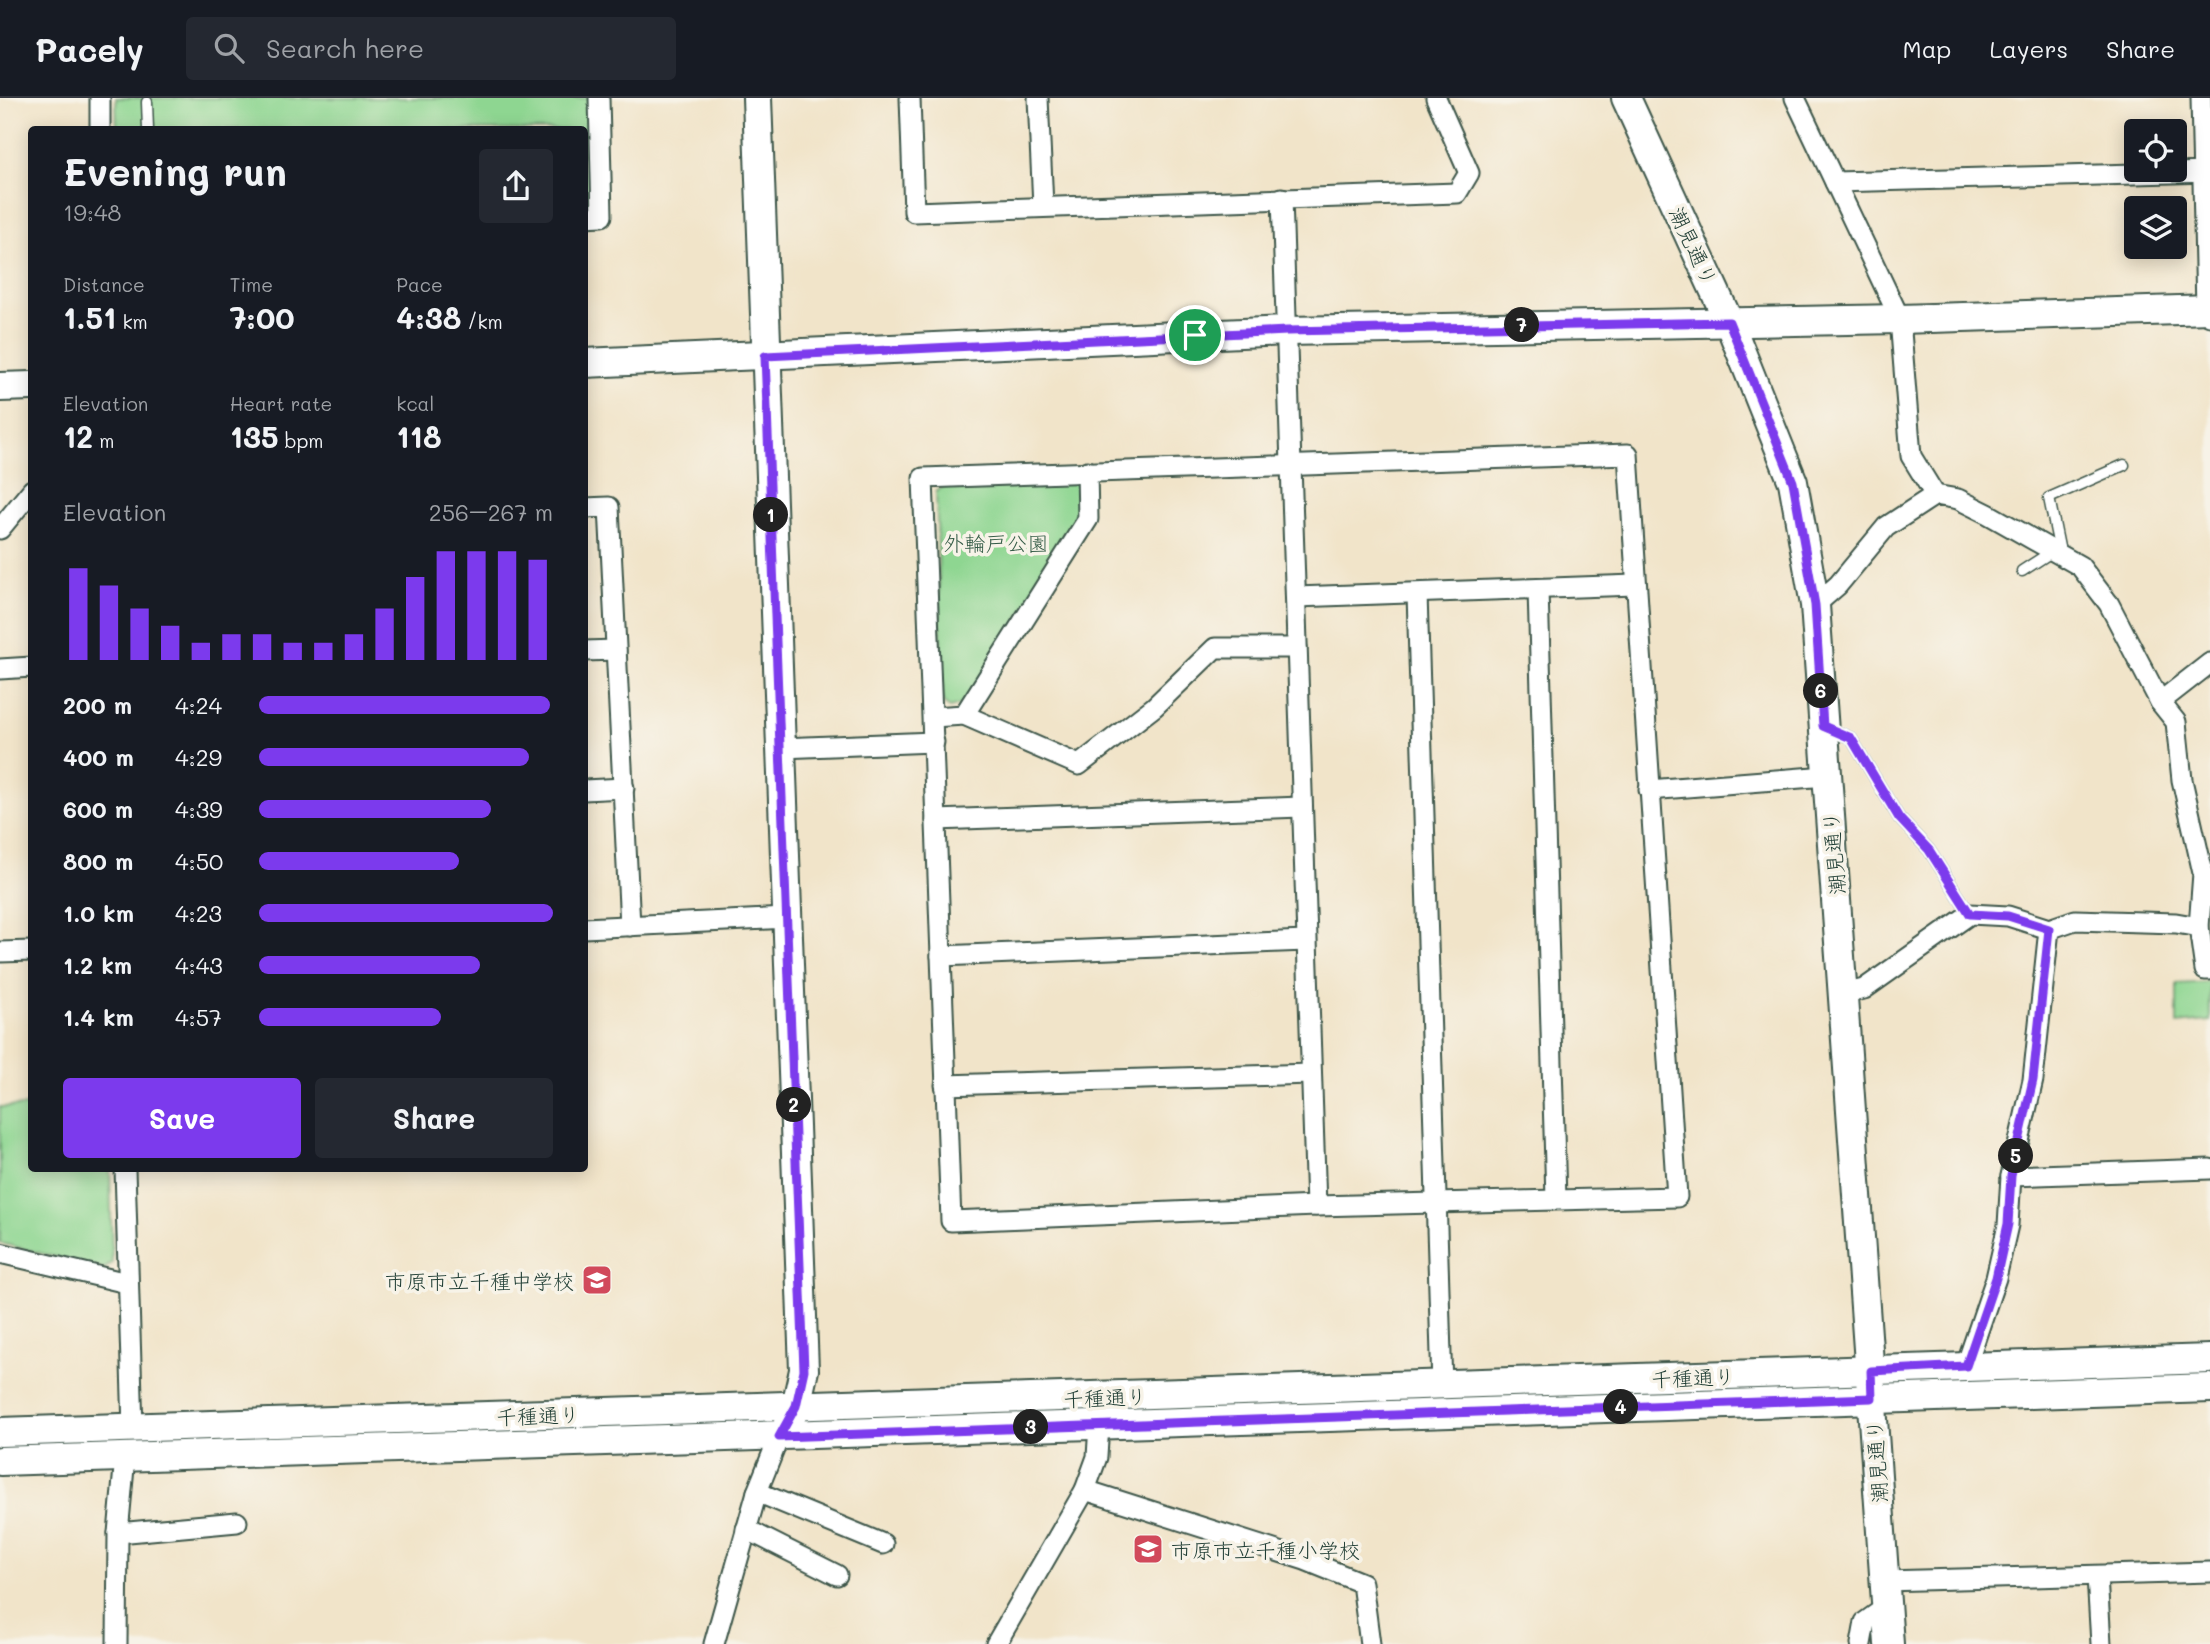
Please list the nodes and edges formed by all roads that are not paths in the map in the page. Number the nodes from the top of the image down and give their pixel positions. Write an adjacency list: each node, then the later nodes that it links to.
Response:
1 (100, 98): 11 (street)
2 (599, 98): 17 (street)
3 (757, 98): 22 (street)
4 (910, 98): 16 (street)
5 (1038, 98): 16 (street)
6 (1436, 98): 15 (street)
7 (1626, 98): 20 (street, 潮見通り)
8 (1795, 98): 14 (street)
9 (2201, 98): 13 (street)
10 (147, 102): 12 (lane)
11 (100, 126)
12 (148, 126)
13 (2206, 172): 14 (street); 18 (street)
14 (1835, 182): 19 (street)
15 (1282, 198): 16 (street); 21 (street)
16 (1043, 206)
17 (588, 217)
18 (2209, 311): 19 (street)
19 (1900, 319): 20 (street); 30 (street)
20 (1729, 322): 21 (street); 39 (street, 潮見通り)
21 (1287, 331): 22 (street); 26 (street)
22 (765, 356): 23 (street); 51 (street)
23 (588, 363)
24 (28, 386): 25 (street)
25 (0, 387)
26 (1292, 464): 28 (street); 35 (street); 38 (street)
27 (2124, 465): 33 (lane)
28 (1087, 471): 47 (street); 48 (street)
29 (28, 495): 32 (street)
30 (1935, 495): 33 (street); 39 (street)
31 (588, 508): 41 (street)
32 (0, 529)
33 (2054, 551): 34 (lane); 46 (street)
34 (2022, 571)
35 (1635, 585): 36 (street); 55 (street)
36 (1538, 590): 37 (street); 75 (street)
37 (1417, 594): 38 (street); 76 (street)
38 (1296, 597): 40 (street)
39 (1815, 605): 49 (street, 潮見通り)
40 (1297, 648): 47 (street); 56 (street)
41 (616, 650): 42 (street); 53 (street)
42 (588, 651)
43 (2210, 663): 46 (street)
44 (28, 667): 45 (street)
45 (0, 669)
46 (2160, 702): 62 (street)
47 (964, 715): 48 (street)
48 (933, 717): 50 (street)
49 (1823, 726): 52 (street, 潮見通り); 58 (lane)
50 (934, 742): 51 (street); 57 (street)
51 (781, 748): 59 (street)
52 (1826, 776): 55 (street); 69 (street, 潮見通り)
53 (624, 788): 54 (street); 60 (street)
54 (588, 790)
55 (1649, 790): 75 (street)
56 (1301, 807): 57 (street); 64 (street)
57 (936, 820): 67 (street)
58 (1970, 914): 63 (street); 69 (street)
59 (787, 918): 60 (street); 85 (street)
60 (630, 926): 61 (street)
61 (588, 928)
62 (2199, 928): 63 (street); 68 (street)
63 (2049, 929): 74 (street)
64 (1306, 941): 67 (street); 70 (street)
65 (28, 951): 66 (street)
66 (0, 952)
67 (941, 956): 71 (street)
68 (2210, 971)
69 (1844, 994): 82 (street, 潮見通り)
70 (1311, 1074): 71 (street); 77 (street)
71 (946, 1085): 77 (street)
72 (2210, 1169): 74 (street)
73 (125, 1172): 79 (street)
74 (2011, 1176): 81 (street)
75 (1556, 1199): 76 (street)
76 (1436, 1203): 77 (street); 83 (street)
77 (1316, 1206)
78 (0, 1253): 79 (street)
79 (127, 1283): 87 (street)
80 (2210, 1359): 81 (street, 千種通り)
81 (1966, 1366): 82 (street, 千種通り)
82 (1871, 1385): 83 (street, 千種通り); 84 (street, 千種通り); 86 (street, 千種通り); 101 (street, 潮見通り)
83 (1442, 1386): 85 (street, 千種通り)
84 (2210, 1388)
85 (796, 1406): 87 (street, 千種通り); 89 (street)
86 (1099, 1424): 89 (street, 千種通り); 92 (street)
87 (133, 1429): 88 (street, 千種通り)
88 (0, 1432)
89 (779, 1437): 90 (street, 千種通り); 93 (street)
90 (125, 1457): 91 (street, 千種通り); 96 (street)
91 (0, 1461)
92 (1085, 1490): 104 (street); 105 (street)
93 (757, 1492): 95 (street); 97 (street)
94 (237, 1522): 96 (street)
95 (746, 1529): 99 (street); 103 (street)
96 (118, 1533): 102 (street)
97 (883, 1544)
98 (2210, 1572): 100 (street)
99 (837, 1575)
100 (2097, 1576): 101 (street); 108 (street)
101 (1885, 1594): 106 (street); 107 (street, 潮見通り)
102 (117, 1644)
103 (714, 1644)
104 (996, 1644)
105 (1370, 1644)
106 (1861, 1644)
107 (1889, 1644)
108 (2101, 1644)

